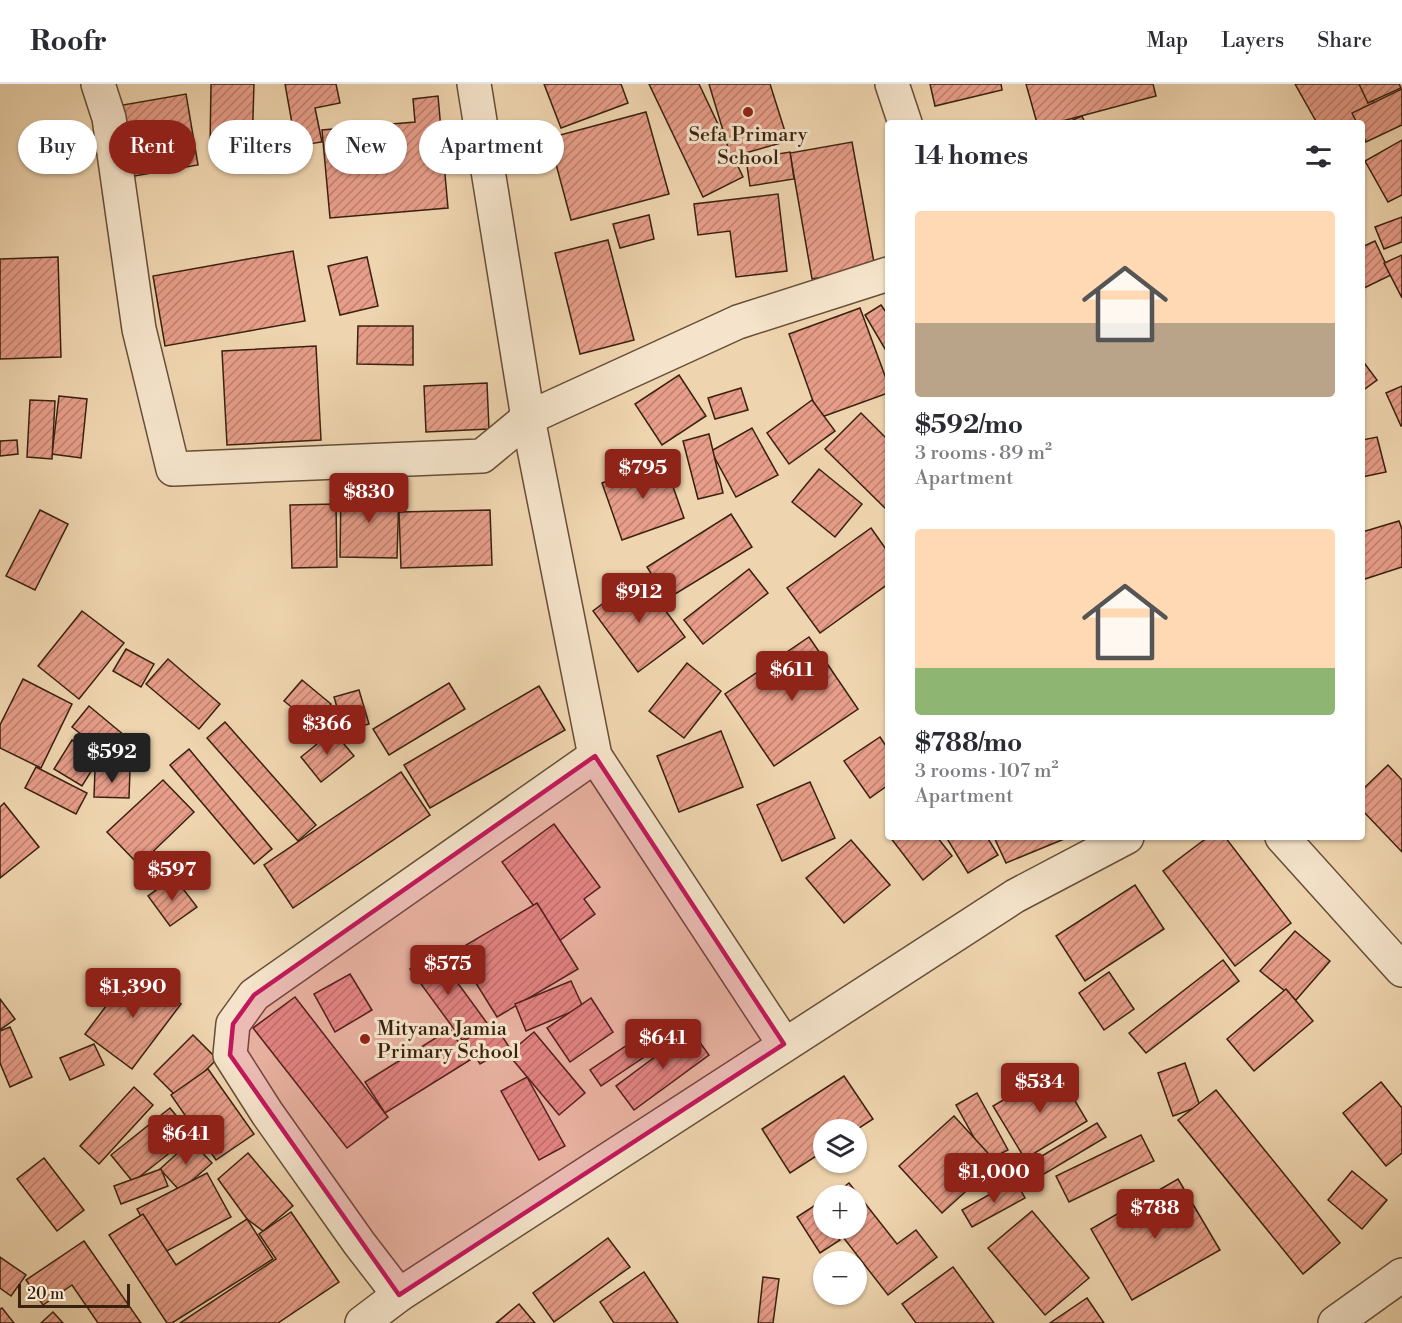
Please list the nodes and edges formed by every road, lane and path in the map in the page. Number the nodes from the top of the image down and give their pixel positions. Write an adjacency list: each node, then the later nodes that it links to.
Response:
1 (98, 84): 6 (street)
2 (474, 84): 6 (street)
3 (892, 84): 4 (street)
4 (904, 120)
5 (885, 275): 6 (street)
6 (528, 418): 7 (street)
7 (595, 756): 11 (street); 13 (street)
8 (1121, 840): 11 (street)
9 (1285, 840): 10 (street)
10 (1402, 970)
11 (784, 1044): 13 (street)
12 (1402, 1275): 15 (street)
13 (399, 1295): 14 (street)
14 (362, 1323)
15 (1335, 1323)

